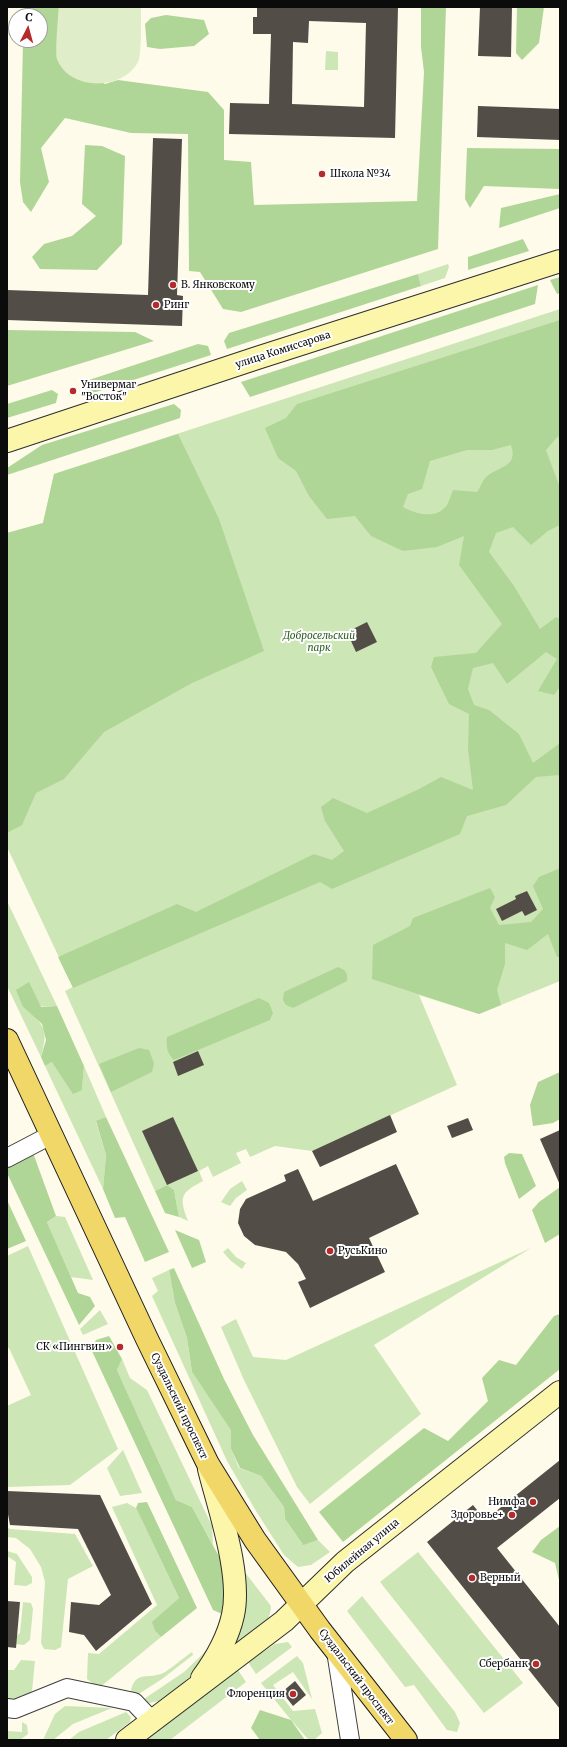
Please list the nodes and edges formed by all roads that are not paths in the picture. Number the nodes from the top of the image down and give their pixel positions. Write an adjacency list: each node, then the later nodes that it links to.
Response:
1 (560, 261): 2 (main road, улица Комиссарова)
2 (7, 441)
3 (7, 1040): 4 (main road, Суздальский проспект)
4 (51, 1135): 5 (street); 7 (main road, Суздальский проспект)
5 (7, 1158)
6 (560, 1392): 8 (main road, Юбилейная улица)
7 (208, 1464): 8 (main road, Суздальский проспект); 10 (main road)
8 (301, 1604): 9 (main road, Суздальский проспект); 10 (main road, Юбилейная улица)
9 (336, 1651): 14 (street); 15 (main road, Суздальский проспект)
10 (192, 1692): 12 (main road, Юбилейная улица)
11 (7, 1708): 12 (street)
12 (152, 1720): 13 (main road, Юбилейная улица)
13 (127, 1740)
14 (350, 1740)
15 (406, 1740)

